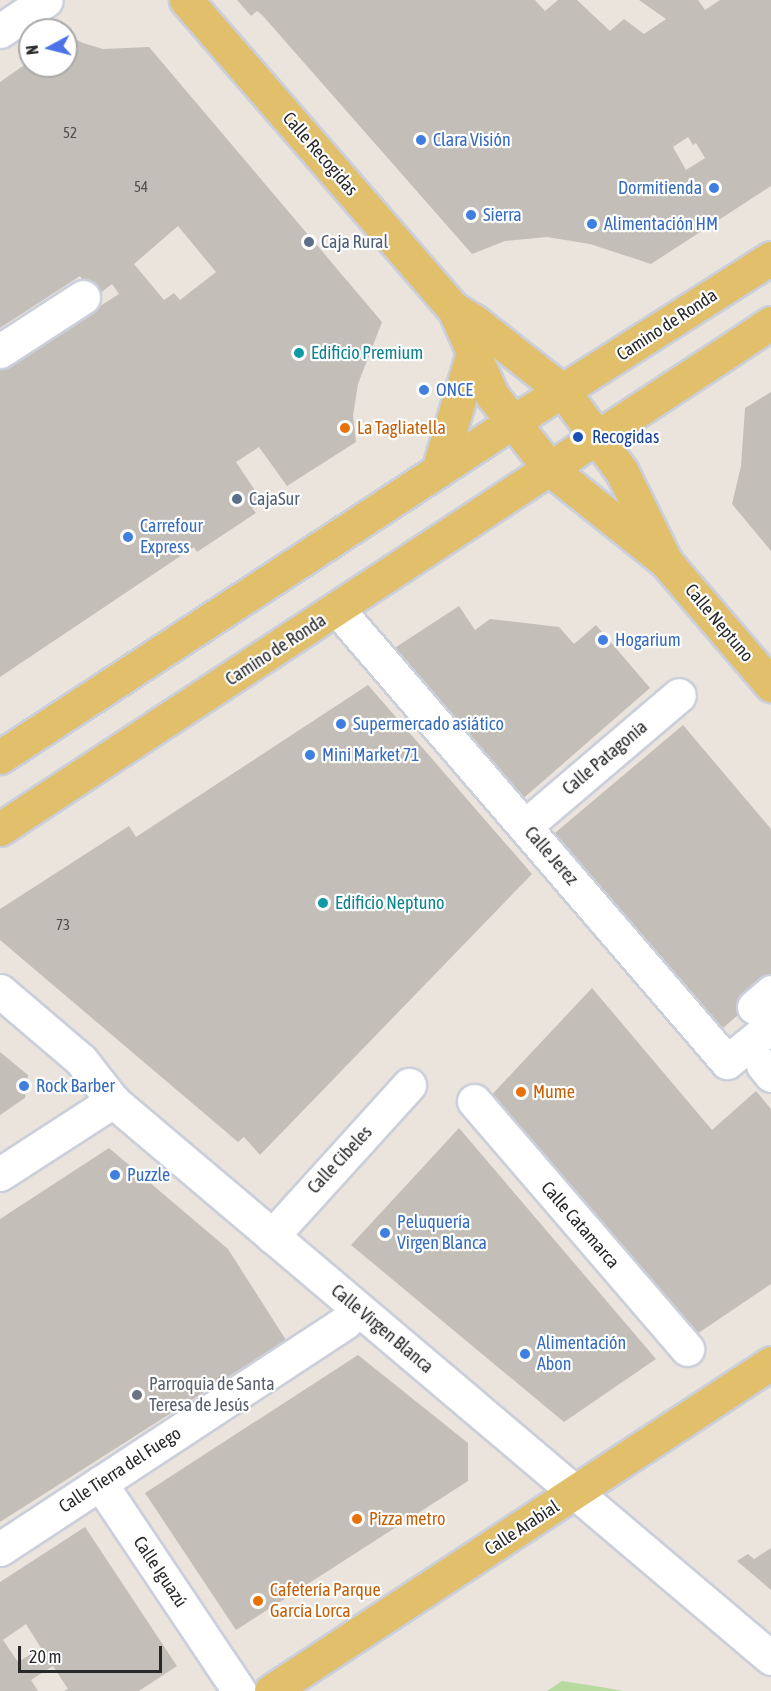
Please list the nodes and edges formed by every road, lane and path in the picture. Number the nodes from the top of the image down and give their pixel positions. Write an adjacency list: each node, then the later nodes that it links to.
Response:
1 (46, 0): 3 (street)
2 (186, 0): 6 (main road, Calle Recogidas)
3 (0, 32)
4 (771, 258): 10 (main road, Camino de Ronda)
5 (83, 297): 8 (street)
6 (454, 309): 9 (main road, Calle Recogidas); 10 (main road, Calle Recogidas)
7 (771, 324): 12 (main road, Camino de Ronda)
8 (0, 351)
9 (473, 352): 11 (main road, Calle Recogidas); 14 (main road)
10 (563, 391): 11 (main road, Camino de Ronda); 12 (main road)
11 (512, 423): 13 (main road); 14 (main road, Camino de Ronda)
12 (597, 435): 13 (main road, Camino de Ronda); 15 (main road, Calle Neptuno)
13 (550, 469): 15 (main road, Calle Neptuno); 16 (main road, Camino de Ronda)
14 (438, 471): 19 (main road, Camino de Ronda)
15 (666, 562): 17 (main road, Calle Neptuno)
16 (338, 610): 21 (main road, Camino de Ronda); 23 (street, Calle Jerez)
17 (771, 685)
18 (679, 695): 20 (street, Calle Patagonia)
19 (0, 757)
20 (531, 821)
21 (0, 829)
22 (0, 991): 25 (street, Calle Virgen Blanca)
23 (765, 1009)
24 (409, 1085): 28 (street, Calle Cibeles)
25 (113, 1101): 27 (street); 28 (street, Calle Virgen Blanca)
26 (474, 1101): 30 (street, Calle Catamarca)
27 (0, 1174)
28 (272, 1236): 29 (street, Calle Virgen Blanca)
29 (357, 1308): 32 (street, Calle Tierra del Fuego); 33 (street, Calle Virgen Blanca)
30 (687, 1349)
31 (771, 1363): 33 (main road, Calle Arabial)
32 (100, 1483): 34 (street, Calle Tierra del Fuego); 36 (street, Calle Iguazú)
33 (576, 1494): 35 (street, Calle Virgen Blanca); 37 (main road, Calle Arabial)
34 (0, 1549)
35 (771, 1658)
36 (239, 1691)
37 (272, 1691)

